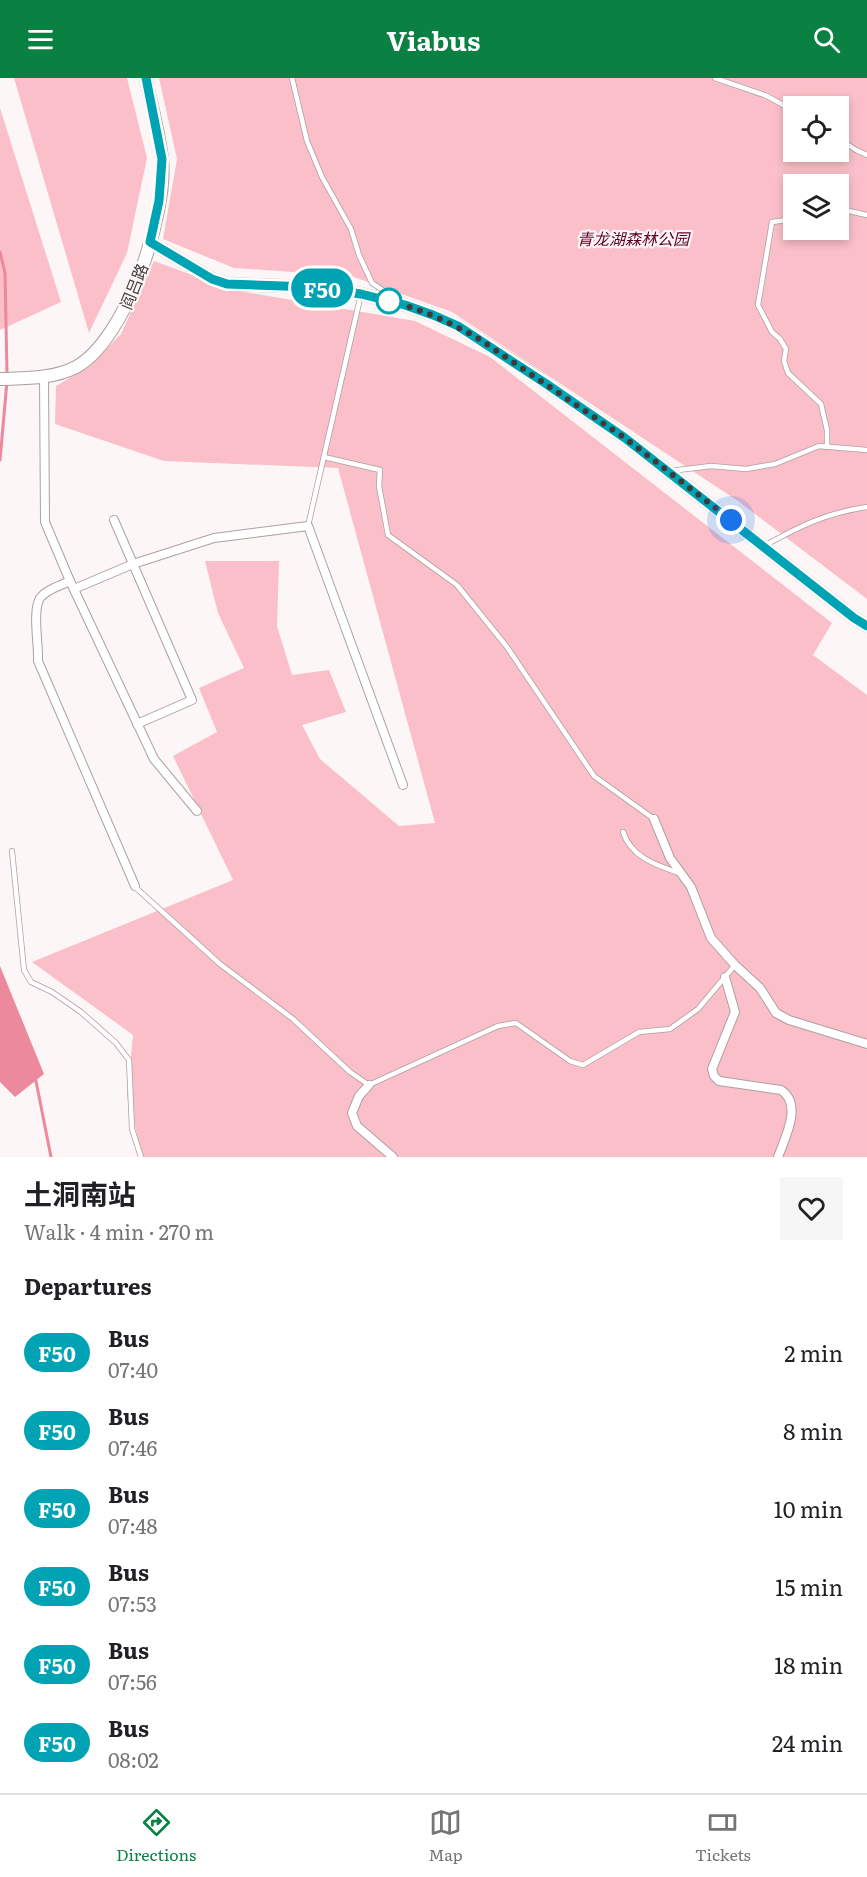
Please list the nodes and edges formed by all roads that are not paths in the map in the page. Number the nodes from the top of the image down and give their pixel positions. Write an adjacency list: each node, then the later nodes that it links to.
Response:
1 (146, 78): 12 (main road, 阎吕路)
2 (292, 78): 14 (lane)
3 (715, 78): 5 (lane)
4 (740, 78): 5 (lane)
5 (738, 86): 6 (lane)
6 (783, 105)
7 (849, 145): 8 (lane)
8 (867, 155)
9 (849, 211): 10 (lane)
10 (867, 214)
11 (783, 220): 17 (lane)
12 (150, 242): 13 (main road); 15 (main road, 阎吕路)
13 (361, 294): 14 (main road); 19 (lane)
14 (405, 305): 20 (main road)
15 (45, 377): 16 (main road, 阎吕路); 26 (street)
16 (0, 379)
17 (827, 447): 18 (lane); 20 (lane)
18 (867, 450)
19 (324, 457): 23 (lane); 31 (lane)
20 (669, 471): 24 (main road)
21 (867, 507): 24 (lane)
22 (114, 520): 25 (street)
23 (308, 526): 25 (street); 29 (street)
24 (764, 546): 27 (main road)
25 (133, 564): 26 (street); 28 (street)
26 (72, 585): 28 (street); 35 (street)
27 (867, 626)
28 (137, 724): 30 (street)
29 (403, 785)
30 (197, 811)
31 (654, 819): 34 (street)
32 (623, 832): 34 (lane)
33 (12, 850): 40 (lane)
34 (681, 874): 36 (street)
35 (135, 886): 39 (lane)
36 (735, 965): 37 (lane); 38 (street)
37 (725, 977): 39 (lane); 42 (street)
38 (867, 1044)
39 (369, 1085): 41 (street)
40 (141, 1157)
41 (393, 1157)
42 (778, 1157)

